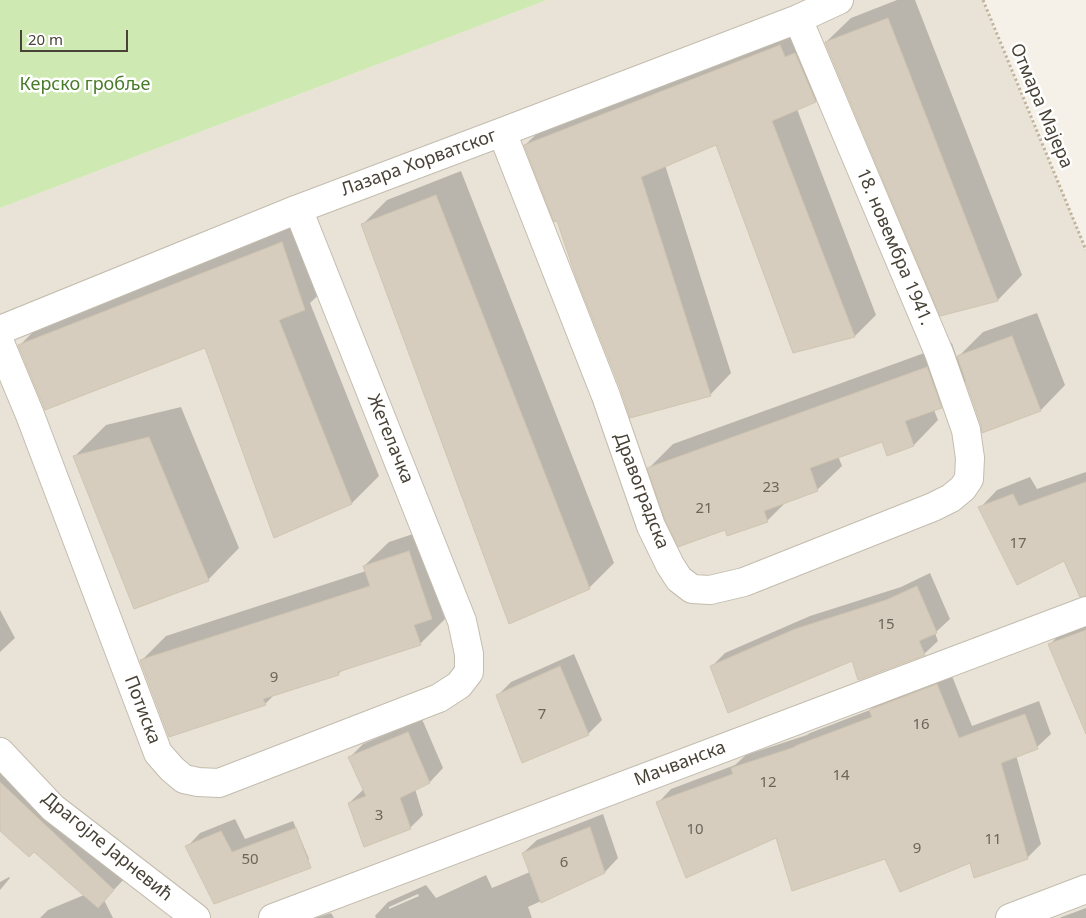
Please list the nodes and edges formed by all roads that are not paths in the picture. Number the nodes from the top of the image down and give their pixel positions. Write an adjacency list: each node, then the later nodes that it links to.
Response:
1 (839, 0): 2 (street, Лазара Хорватског)
2 (798, 19): 3 (street, Лазара Хорватског); 7 (street, 18. новембра 1941.)
3 (502, 132): 4 (street, Лазара Хорватског); 7 (street, Дравоградска)
4 (298, 209): 5 (street, Лазара Хорватског); 9 (street, Жетелачка)
5 (0, 330)
6 (0, 343): 9 (street, Потиска)
7 (969, 479)
8 (1086, 611): 13 (street, Мачванска)
9 (469, 672)
10 (0, 752): 12 (street, Драгојле Јарневић)
11 (1086, 889): 14 (street)
12 (196, 918)
13 (273, 918)
14 (1010, 918)

